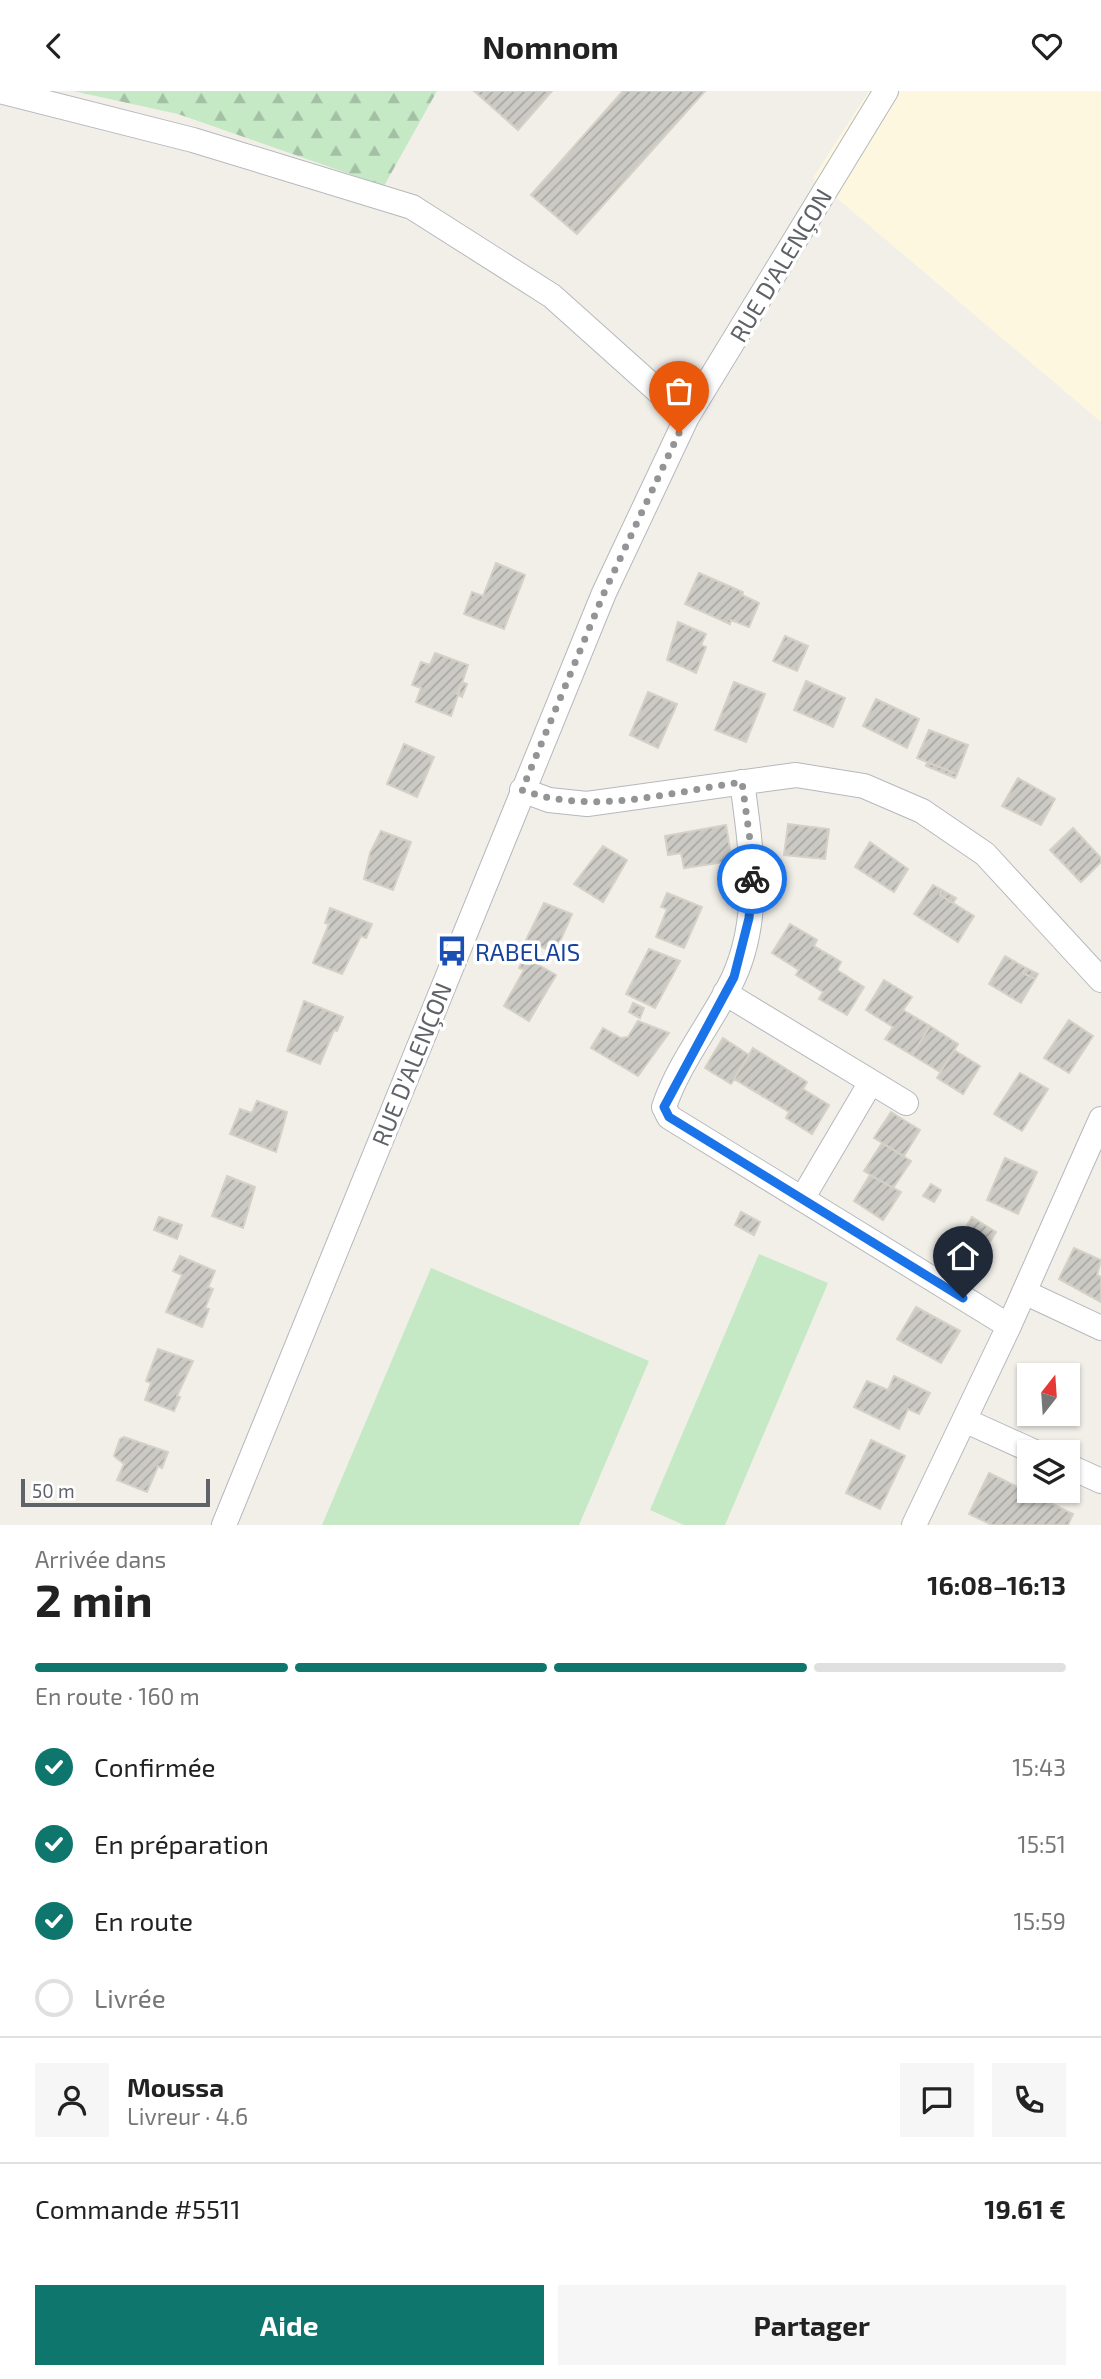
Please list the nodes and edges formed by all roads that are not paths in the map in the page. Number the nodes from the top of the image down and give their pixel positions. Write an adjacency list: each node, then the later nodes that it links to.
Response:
1 (0, 91): 3 (street)
2 (886, 91): 3 (street, RUE D'ALENÇON)
3 (687, 417): 5 (street, RUE D'ALENÇON)
4 (742, 782): 5 (street); 6 (street); 7 (street)
5 (522, 790): 19 (street, RUE D'ALENÇON)
6 (1101, 980)
7 (725, 993): 8 (street); 11 (street)
8 (872, 1082): 9 (street); 11 (street)
9 (906, 1103)
10 (1101, 1119): 12 (street)
11 (802, 1199): 13 (street)
12 (1024, 1292): 13 (street); 14 (street)
13 (1009, 1326): 15 (street)
14 (1101, 1328)
15 (964, 1420): 16 (street); 20 (street)
16 (1017, 1444)
17 (1080, 1471): 18 (street)
18 (1101, 1481)
19 (224, 1525)
20 (914, 1525)

